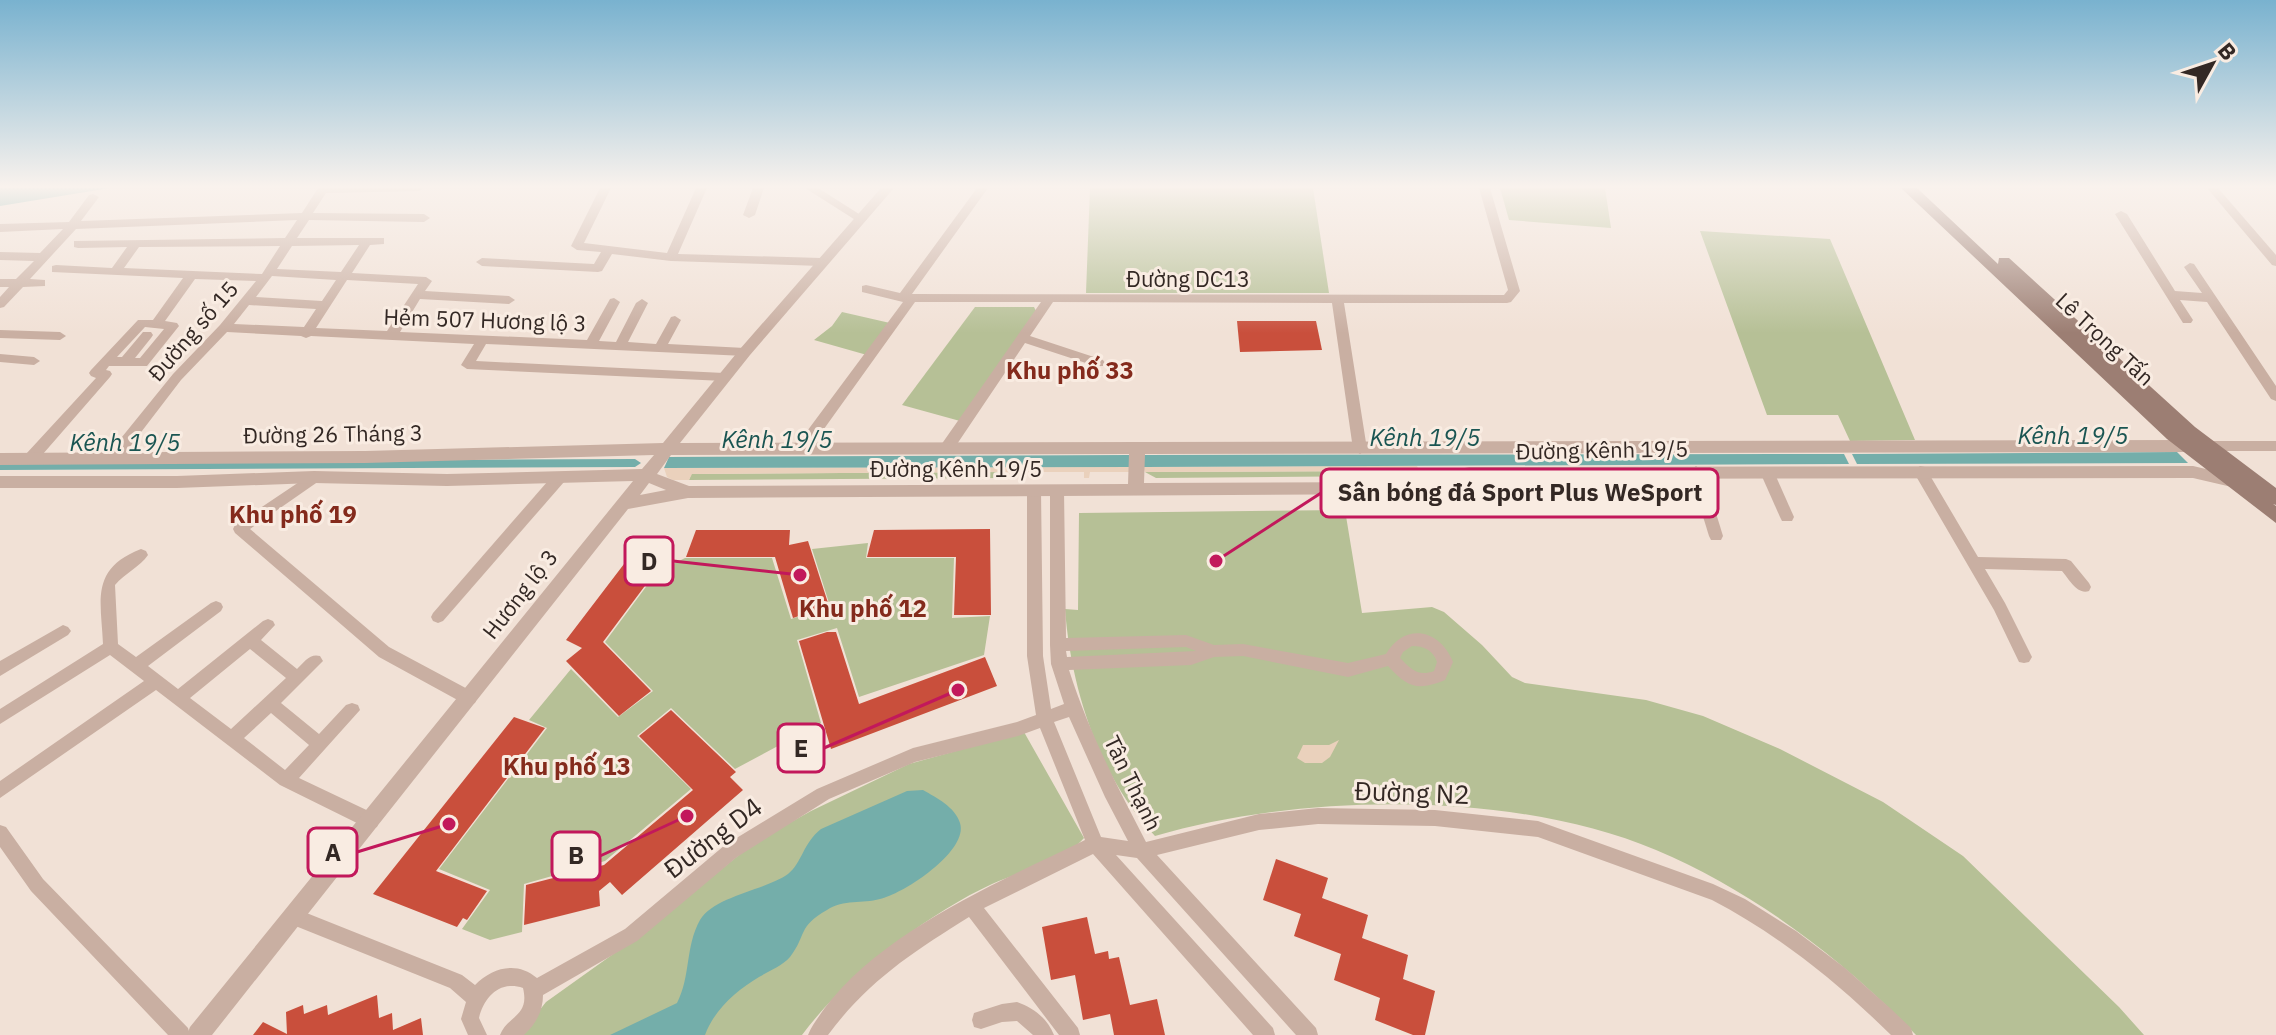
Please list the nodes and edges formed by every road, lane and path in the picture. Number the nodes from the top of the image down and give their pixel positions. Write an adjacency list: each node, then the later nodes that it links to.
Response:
1 (62, 236): 17 (street)
2 (293, 236): 12 (street, Đường số 15)
3 (582, 236): 15 (street)
4 (680, 236): 18 (street)
5 (845, 236): 20 (street, Hương lộ 3)
6 (950, 236): 34 (street)
7 (1498, 236): 37 (street, Đường DC13)
8 (1960, 236): 65 (main road, Lê Trọng Tấn)
9 (1978, 236): 66 (main road, Lê Trọng Tấn)
10 (2135, 236): 33 (street)
11 (2254, 236): 21 (street)
12 (289, 242): 13 (street); 25 (street, Đường số 15); 27 (street)
13 (136, 243): 14 (street); 24 (street)
14 (78, 244)
15 (607, 252): 18 (street); 19 (street)
16 (0, 256): 17 (street)
17 (43, 257): 30 (street)
18 (671, 257): 20 (street)
19 (482, 262)
20 (821, 262): 57 (street, Hương lộ 3)
21 (2276, 262)
22 (2190, 267): 35 (street)
23 (56, 269): 24 (street)
24 (115, 272): 26 (street)
25 (267, 275): 26 (street); 27 (street); 39 (street, Đường số 15)
26 (190, 277): 47 (street)
27 (342, 278): 32 (street); 43 (street)
28 (0, 283): 30 (street)
29 (41, 283): 30 (street)
30 (19, 284): 41 (street)
31 (866, 289): 34 (street, Đường DC13)
32 (417, 295): 38 (street); 51 (street)
33 (2171, 295): 35 (street); 45 (street)
34 (907, 298): 36 (street, Đường DC13); 70 (street)
35 (2209, 298): 64 (street)
36 (1049, 299): 37 (street, Đường DC13); 52 (street)
37 (1337, 299): 69 (street)
38 (509, 300)
39 (247, 301): 43 (street); 46 (street, Đường số 15)
40 (614, 302): 54 (street)
41 (1, 303)
42 (642, 303): 55 (street)
43 (325, 305): 49 (street)
44 (675, 320): 56 (street)
45 (2187, 320)
46 (224, 328): 49 (street, Hẻm 507 Hương lộ 3); 71 (street, Đường số 15)
47 (152, 330): 60 (street); 61 (street); 61 (street)
48 (0, 334): 50 (street)
49 (306, 334): 51 (street, Hẻm 507 Hương lộ 3)
50 (60, 336)
51 (390, 337): 53 (street, Hẻm 507 Hương lộ 3)
52 (1022, 338): 62 (street); 68 (street)
53 (481, 342): 54 (street, Hẻm 507 Hương lộ 3); 63 (street)
54 (591, 344): 55 (street, Hẻm 507 Hương lộ 3)
55 (620, 345): 56 (street, Hẻm 507 Hương lộ 3)
56 (660, 347): 57 (street, Hẻm 507 Hương lộ 3)
57 (745, 352): 63 (street, Hương lộ 3)
58 (0, 358): 59 (street)
59 (34, 361)
60 (107, 361): 61 (street); 73 (street)
61 (125, 362)
62 (1099, 363)
63 (724, 377): 76 (street, Hương lộ 3)
64 (2276, 396)
65 (2186, 446): 66 (street, Đường Kênh 19/5); 75 (street, Đường Kênh 19/5); 83 (main road, Lê Trọng Tấn)
66 (2206, 446): 67 (street); 89 (main road, Lê Trọng Tấn)
67 (2276, 446)
68 (946, 449): 70 (street, Đường Kênh 19/5); 72 (street, Đường Kênh 19/5)
69 (1360, 449): 72 (street, Đường Kênh 19/5); 75 (street, Đường Kênh 19/5)
70 (801, 450): 76 (street, Đường Kênh 19/5)
71 (114, 457): 73 (street, Đường 26 Tháng 3); 77 (street, Đường 26 Tháng 3)
72 (1137, 457): 87 (street)
73 (31, 458): 74 (street, Đường 26 Tháng 3)
74 (0, 459)
75 (1852, 459): 79 (street, Đường Kênh 19/5); 80 (street, Đường Kênh 19/5)
76 (655, 462): 77 (street, Đường 26 Tháng 3); 82 (street, Đường 26 Tháng 3); 88 (street, Đường Kênh 19/5); 90 (street, Hương lộ 3)
77 (298, 466): 81 (street, Đường 26 Tháng 3); 84 (street, Đường 26 Tháng 3)
78 (1696, 471): 80 (street, Đường Kênh 19/5); 87 (street, Đường Kênh 19/5); 93 (street)
79 (1920, 471): 83 (street, Đường Kênh 19/5); 95 (street)
80 (1767, 472): 92 (street)
81 (314, 477): 82 (street, Đường 26 Tháng 3); 114 (street)
82 (559, 478): 98 (street)
83 (2231, 481): 89 (street, Đường Kênh 19/5); 91 (main road, Lê Trọng Tấn)
84 (0, 482)
85 (1034, 490): 86 (street, Đường Kênh 19/5); 88 (street, Đường Kênh 19/5); 119 (street)
86 (1057, 490): 87 (street, Đường Kênh 19/5); 102 (street, Tân Thạnh)
87 (1136, 490)
88 (688, 492): 90 (street, Đường Kênh 19/5)
89 (2271, 492)
90 (623, 504): 114 (street, Hương lộ 3)
91 (2276, 516)
92 (1787, 517)
93 (1716, 536)
94 (141, 555): 103 (street)
95 (1975, 563): 96 (street); 105 (street)
96 (2084, 587)
97 (216, 607): 109 (street)
98 (438, 617)
99 (268, 625): 101 (street)
100 (63, 631): 110 (street)
101 (250, 640): 111 (street); 113 (street)
102 (1058, 645): 104 (street); 108 (street, Tân Thạnh)
103 (111, 647): 109 (street); 118 (street)
104 (1214, 651): 106 (street); 108 (street)
105 (2024, 657)
106 (1391, 659)
107 (315, 661): 111 (street)
108 (1059, 664): 116 (street, Tân Thạnh)
109 (136, 666): 112 (street)
110 (0, 669)
111 (297, 678): 115 (street)
112 (156, 681): 113 (street); 123 (street)
113 (179, 698): 120 (street)
114 (469, 698): 124 (street, Hương lộ 3)
115 (270, 703): 120 (street); 121 (street)
116 (1073, 708): 119 (street, Đường D4); 127 (street, Tân Thạnh)
117 (352, 710): 121 (street)
118 (0, 717)
119 (1045, 719): 126 (street); 130 (street, Đường D4)
120 (232, 739): 122 (street)
121 (320, 744): 122 (street)
122 (286, 780): 124 (street)
123 (0, 790)
124 (371, 821): 129 (street, Hương lộ 3)
125 (0, 833): 133 (street)
126 (1095, 844): 127 (street, Đường N2); 128 (street); 140 (street)
127 (1142, 851): 141 (street, Tân Thạnh); 142 (street, Đường N2)
128 (971, 905): 137 (street); 139 (street)
129 (294, 917): 131 (street); 134 (street, Hương lộ 3)
130 (533, 990): 131 (street); 136 (street)
131 (476, 998): 135 (street)
132 (981, 1020): 138 (street)
133 (181, 1035)
134 (198, 1035)
135 (478, 1035)
136 (509, 1035)
137 (817, 1035)
138 (1045, 1035)
139 (1071, 1035)
140 (1266, 1035)
141 (1309, 1035)
142 (1904, 1035)

